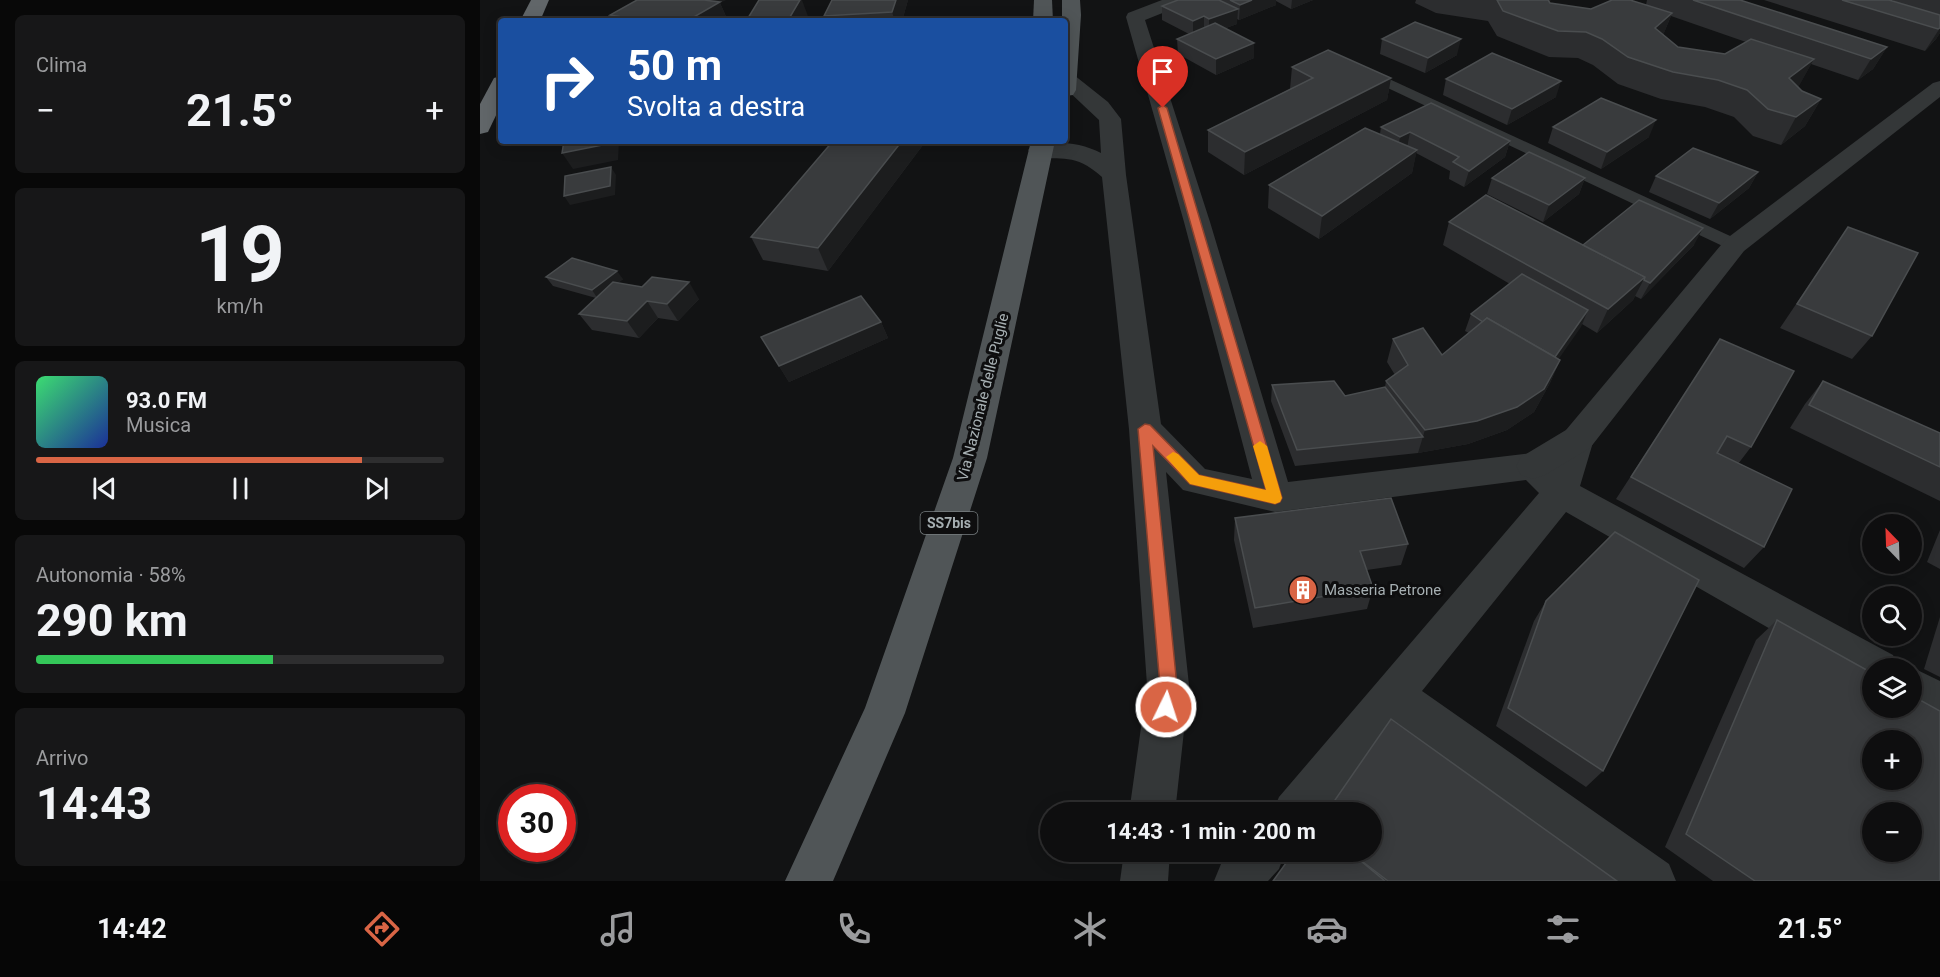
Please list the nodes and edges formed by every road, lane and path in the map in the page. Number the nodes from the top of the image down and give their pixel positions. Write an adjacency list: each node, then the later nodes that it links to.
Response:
1 (540, 0): 5 (highway)
2 (1043, 0): 6 (main road)
3 (1071, 0): 7 (main road)
4 (1179, 0): 18 (street)
5 (531, 18)
6 (1043, 18)
7 (1068, 61)
8 (1349, 65): 15 (lane)
9 (1068, 85): 14 (street)
10 (1940, 87): 15 (street)
11 (498, 88): 12 (highway)
12 (480, 127)
13 (1042, 146): 14 (street); 27 (main road, Via Nazionale delle Puglie / SS7bis)
14 (1114, 174): 16 (street)
15 (1735, 245): 17 (street)
16 (1145, 429): 18 (street); 23 (street)
17 (1547, 479): 18 (street); 19 (street); 21 (street)
18 (1275, 498)
19 (1862, 659)
20 (1922, 693): 22 (street)
21 (1393, 695): 24 (street); 30 (street)
22 (1940, 703)
23 (1153, 802)
24 (1304, 802)
25 (1146, 862): 28 (street)
26 (1254, 862): 29 (street)
27 (809, 881)
28 (1144, 881)
29 (1238, 881)
30 (1652, 881)

